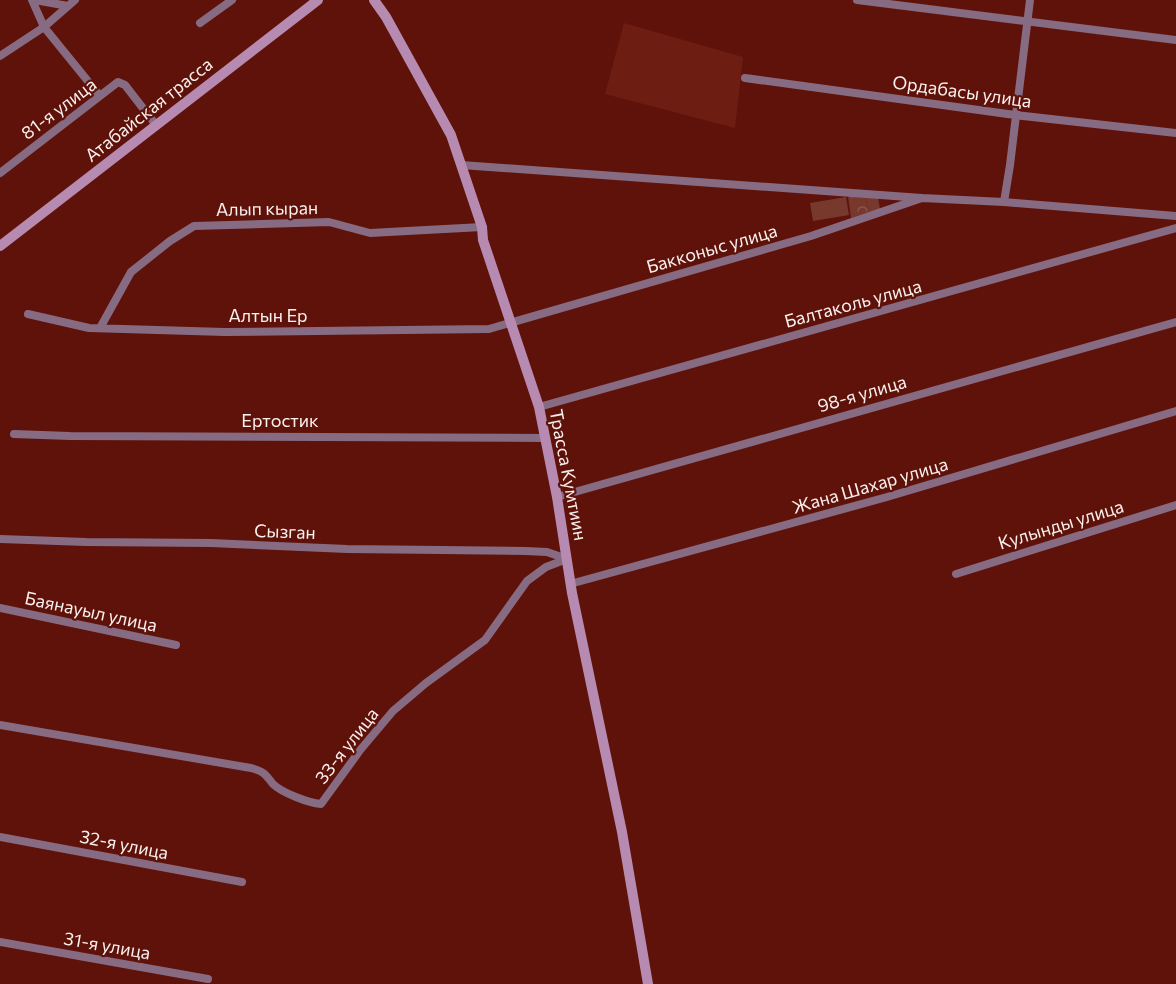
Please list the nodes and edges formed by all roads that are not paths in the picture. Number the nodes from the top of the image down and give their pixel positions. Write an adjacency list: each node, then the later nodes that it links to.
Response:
1 (33, 0): 8 (street); 11 (street)
2 (75, 0): 8 (street)
3 (232, 0): 10 (street)
4 (318, 0): 17 (street, Атабайская трасса)
5 (374, 0): 19 (street, Трасса Кумтиин)
6 (857, 0): 9 (street)
7 (1030, 0): 9 (street)
8 (68, 6): 11 (street)
9 (1027, 22): 12 (street); 16 (street)
10 (200, 23)
11 (44, 27): 13 (street); 15 (street)
12 (1176, 40)
13 (0, 56)
14 (745, 78): 16 (street, Ордабасы улица)
15 (100, 96): 17 (street, 81-я улица); 20 (street, 81-я улица)
16 (1015, 115): 18 (street, Ордабасы улица); 22 (street)
17 (156, 125): 26 (street, Атабайская трасса)
18 (1176, 133)
19 (461, 165): 21 (street); 24 (street, Трасса Кумтиин)
20 (0, 173)
21 (922, 198): 22 (street); 29 (street, Бакконыс улица)
22 (1004, 202): 23 (street)
23 (1176, 216)
24 (482, 227): 29 (street, Трасса Кумтиин); 30 (street, Алып кыран)
25 (1176, 228): 31 (street, Балтаколь улица)
26 (0, 246)
27 (28, 314): 30 (street, Алтын Ер)
28 (1176, 322): 35 (street, 98-я улица)
29 (509, 323): 30 (street, Алтын Ер); 31 (street, Трасса Кумтиин)
30 (100, 328)
31 (539, 407): 34 (street, Трасса Кумтиин)
32 (1176, 411): 40 (street, Жана Шахар улица)
33 (14, 434): 34 (street, Ертостик)
34 (545, 438): 35 (street, Трасса Кумтиин)
35 (556, 497): 38 (street, Трасса Кумтиин)
36 (1176, 505): 39 (street, Кулынды улица)
37 (0, 539): 38 (street, Сызган)
38 (567, 559): 40 (street, Трасса Кумтиин); 43 (street, 33-я улица)
39 (956, 574)
40 (570, 584): 48 (street, Трасса Кумтиин)
41 (0, 608): 42 (street, Баянауыл улица)
42 (176, 645)
43 (0, 725)
44 (0, 837): 45 (street, 32-я улица)
45 (242, 882)
46 (0, 942): 47 (street, 31-я улица)
47 (208, 979)
48 (648, 984)

